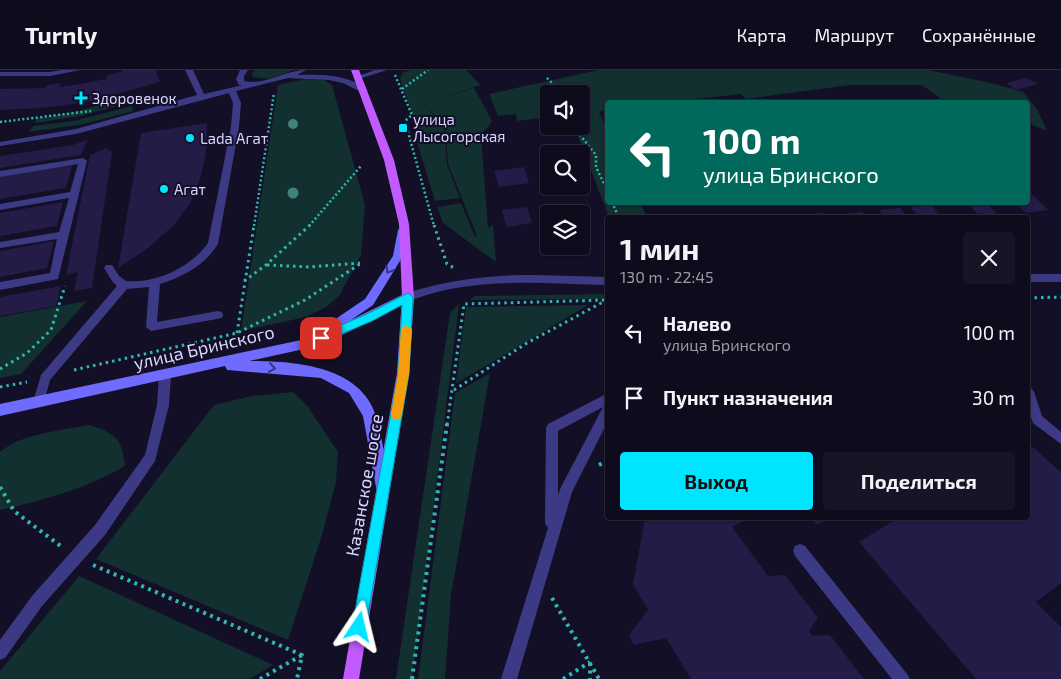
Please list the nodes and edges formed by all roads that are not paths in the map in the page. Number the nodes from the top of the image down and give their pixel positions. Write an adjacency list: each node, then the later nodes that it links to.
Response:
1 (76, 70): 6 (lane)
2 (189, 70): 12 (lane)
3 (244, 70): 9 (lane)
4 (302, 70): 8 (lane)
5 (383, 70): 7 (lane)
6 (0, 74)
7 (357, 74): 11 (main road, Казанское шоссе)
8 (287, 77): 9 (lane); 11 (lane)
9 (253, 86): 10 (lane)
10 (232, 90): 12 (lane); 24 (lane)
11 (364, 90): 17 (main road, Казанское шоссе)
12 (202, 96): 13 (lane)
13 (0, 144)
14 (0, 174): 15 (lane)
15 (75, 194): 16 (lane); 18 (lane)
16 (0, 207)
17 (404, 224): 27 (main road, Казанское шоссе); 29 (main road, one-way to 29)
18 (63, 235): 19 (lane); 26 (lane)
19 (0, 245)
20 (109, 268): 25 (lane)
21 (1030, 278): 22 (street)
22 (1061, 278)
23 (605, 281): 27 (street)
24 (155, 282): 25 (lane); 28 (lane)
25 (124, 285): 33 (lane)
26 (0, 286)
27 (408, 297): 29 (main road, улица Бринского); 37 (main road, Казанское шоссе)
28 (218, 315)
29 (206, 367): 30 (main road, улица Бринского); 37 (main road, one-way to 37)
30 (165, 376): 33 (main road, улица Бринского); 40 (lane)
31 (1030, 398): 36 (lane)
32 (605, 400): 38 (lane)
33 (40, 402): 34 (main road, улица Бринского)
34 (0, 410)
35 (605, 414): 38 (lane)
36 (1061, 439)
37 (384, 491): 41 (main road, Казанское шоссе)
38 (552, 534): 42 (lane)
39 (800, 552): 43 (lane)
40 (0, 653)
41 (351, 679)
42 (509, 679)
43 (902, 679)

